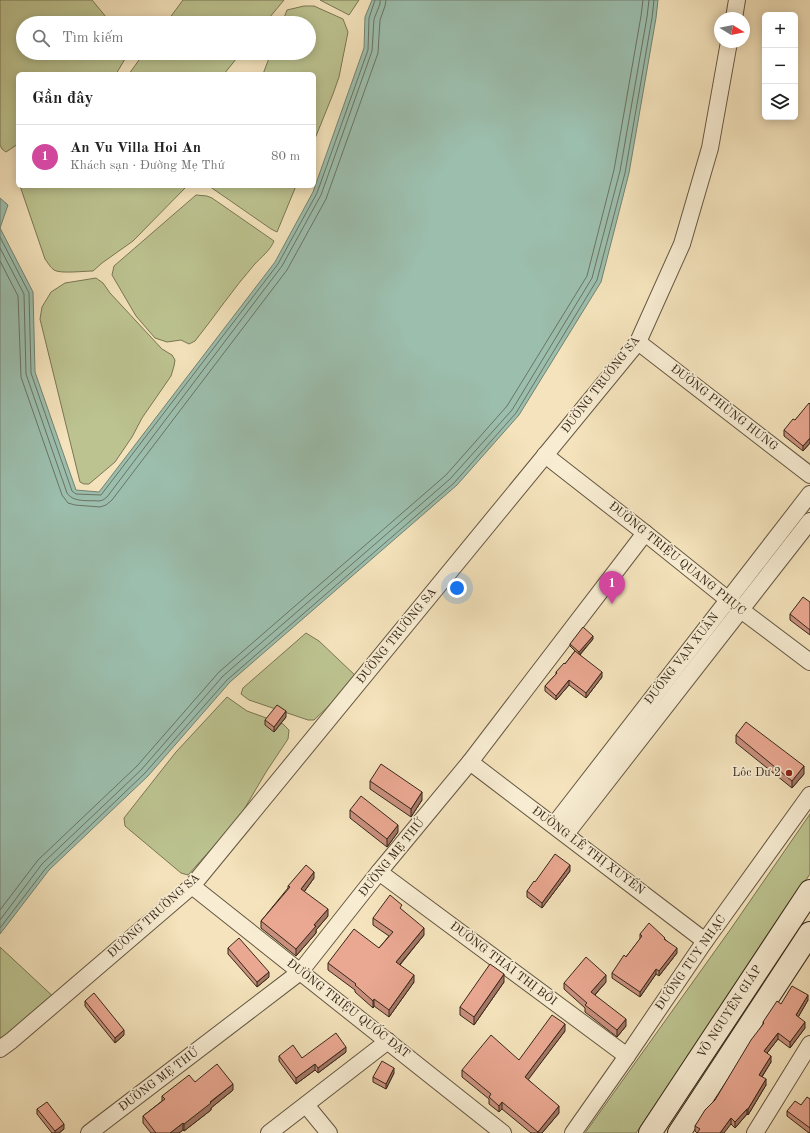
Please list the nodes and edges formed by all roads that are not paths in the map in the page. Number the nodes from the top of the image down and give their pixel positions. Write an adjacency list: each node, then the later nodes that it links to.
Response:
1 (737, 0): 2 (street)
2 (735, 12)
3 (728, 48): 4 (street, ĐƯỜNG TRƯỜNG SA)
4 (638, 342): 5 (street, ĐƯỜNG TRƯỜNG SA); 6 (street, ĐƯỜNG PHÙNG HƯNG)
5 (545, 455): 9 (street, ĐƯỜNG TRIỆU QUANG PHỤC); 17 (street, ĐƯỜNG TRƯỜNG SA)
6 (810, 475)
7 (810, 494): 10 (street, ĐƯỜNG VẠN XUÂN)
8 (810, 521): 11 (street, ĐƯỜNG VẠN XUÂN)
9 (645, 532): 10 (street, ĐƯỜNG TRIỆU QUANG PHỤC); 13 (street, ĐƯỜNG MẸ THỨ)
10 (728, 600): 11 (street, ĐƯỜNG TRIỆU QUANG PHỤC); 15 (street, ĐƯỜNG VẠN XUÂN)
11 (741, 610): 12 (street, ĐƯỜNG TRIỆU QUANG PHỤC); 15 (street, ĐƯỜNG VẠN XUÂN)
12 (810, 662)
13 (470, 762): 15 (street, ĐƯỜNG LÊ THỊ XUYẾN); 16 (street, ĐƯỜNG MẸ THỨ)
14 (810, 795): 20 (street, ĐƯỜNG TUY NHẠC)
15 (560, 829): 20 (street, ĐƯỜNG LÊ THỊ XUYẾN)
16 (379, 872): 21 (street, ĐƯỜNG MẸ THỨ); 25 (street, ĐƯỜNG THÁI THỊ BÔI)
17 (192, 886): 21 (street, ĐƯỜNG TRIỆU QUỐC ĐẠT); 24 (street, ĐƯỜNG TRƯỜNG SA)
18 (810, 891): 32 (main road, VÕ NGUYÊN GIÁP)
19 (810, 933): 33 (main road, VÕ NGUYÊN GIÁP)
20 (705, 941): 25 (street, ĐƯỜNG TUY NHẠC)
21 (300, 972): 22 (street, ĐƯỜNG TRIỆU QUỐC ĐẠT); 27 (street, ĐƯỜNG MẸ THỨ)
22 (388, 1041): 26 (street); 30 (street, ĐƯỜNG TRIỆU QUỐC ĐẠT)
23 (810, 1044): 34 (street)
24 (0, 1049)
25 (628, 1056): 31 (street, ĐƯỜNG TUY NHẠC)
26 (306, 1105): 28 (street); 29 (street)
27 (89, 1133)
28 (269, 1133)
29 (329, 1133)
30 (503, 1133)
31 (573, 1133)
32 (650, 1133)
33 (679, 1133)
34 (755, 1133)

